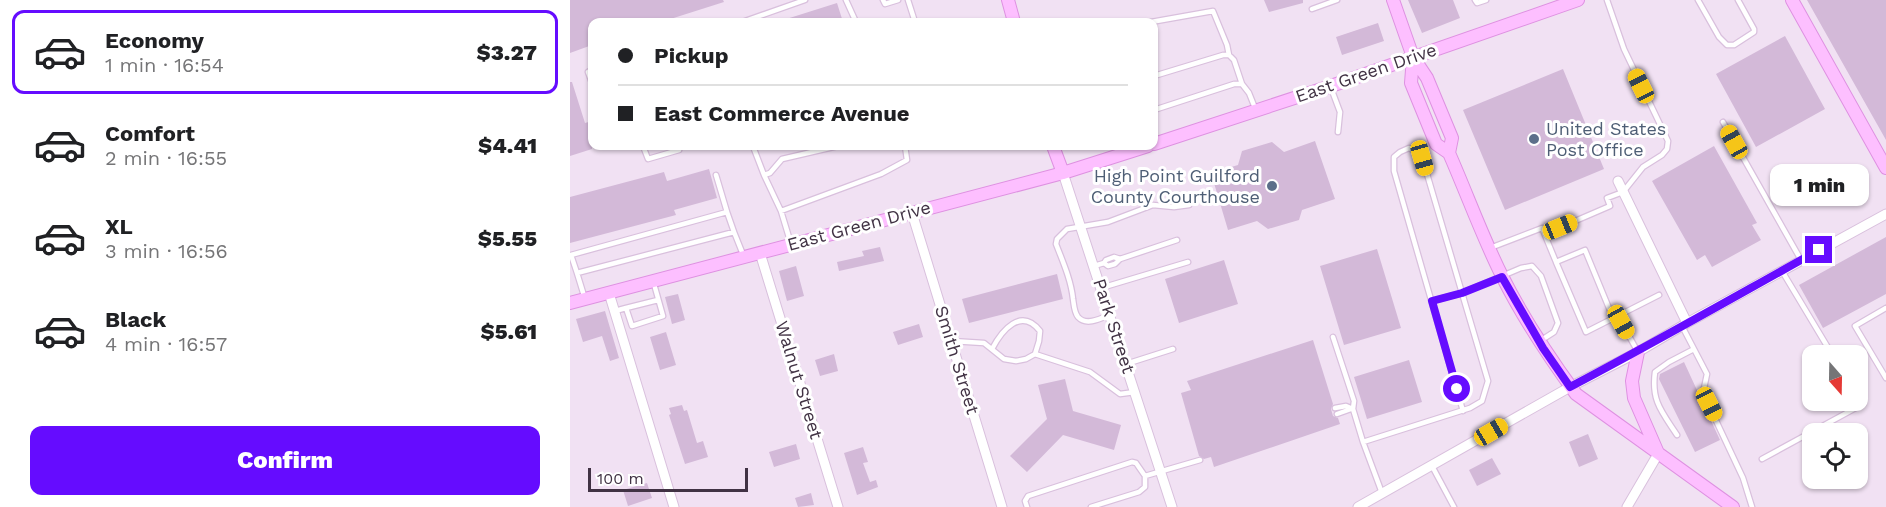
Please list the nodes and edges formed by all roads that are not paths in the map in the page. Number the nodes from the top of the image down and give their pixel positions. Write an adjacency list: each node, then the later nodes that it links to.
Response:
1 (805, 0): 17 (lane)
2 (846, 0): 18 (lane)
3 (883, 0): 4 (lane)
4 (898, 0)
5 (908, 0): 19 (lane)
6 (1008, 0): 20 (main road)
7 (1336, 0): 16 (lane)
8 (1393, 0): 23 (main road)
9 (1475, 0): 10 (lane)
10 (1486, 0)
11 (1607, 0): 44 (lane)
12 (1698, 0): 13 (lane)
13 (1738, 0)
14 (1792, 0): 39 (main road)
15 (1574, 1): 23 (main road, East Green Drive)
16 (1312, 9)
17 (753, 18)
18 (854, 18)
19 (914, 18)
20 (1013, 18)
21 (1158, 20): 22 (lane)
22 (1228, 55): 24 (lane); 25 (lane)
23 (1413, 57): 26 (main road, East Green Drive); 55 (main road)
24 (1158, 75)
25 (1242, 84): 27 (lane); 28 (lane)
26 (1330, 86): 28 (main road, East Green Drive); 30 (lane)
27 (1158, 109)
28 (1256, 111): 31 (main road, East Green Drive)
29 (1723, 122): 59 (lane)
30 (1338, 132)
31 (1158, 143)
32 (645, 150): 33 (lane)
33 (679, 150)
34 (755, 150): 42 (lane)
35 (821, 150): 42 (lane)
36 (906, 150): 46 (lane)
37 (1054, 150): 40 (main road, Park Street)
38 (1135, 150): 40 (main road, East Green Drive)
39 (1886, 168)
40 (1063, 173): 48 (main road, East Green Drive); 50 (street, Park Street)
41 (716, 175): 47 (lane)
42 (764, 175): 46 (lane)
43 (1618, 181): 44 (street)
44 (1621, 193): 52 (lane); 80 (street)
45 (1189, 206): 50 (lane)
46 (781, 211): 54 (lane)
47 (726, 212): 51 (lane); 57 (lane)
48 (912, 213): 54 (main road, East Green Drive); 82 (street, Smith Street)
49 (1886, 214): 59 (street)
50 (1082, 228): 62 (street, Park Street); 78 (lane)
51 (734, 232): 58 (lane); 64 (lane)
52 (1545, 234): 55 (lane); 61 (lane)
53 (1178, 240): 62 (lane)
54 (791, 244): 56 (main road, East Green Drive)
55 (1490, 248): 65 (main road)
56 (760, 253): 58 (main road, East Green Drive); 109 (street, Walnut Street)
57 (570, 255): 64 (lane)
58 (744, 257): 66 (main road, East Green Drive)
59 (1801, 260): 63 (street)
60 (1188, 262): 67 (lane)
61 (1557, 262): 79 (lane); 79 (lane)
62 (1094, 266): 67 (street, Park Street)
63 (1782, 271): 80 (street); 84 (lane)
64 (577, 273): 71 (lane)
65 (1502, 277): 69 (lane); 83 (main road); 83 (lane)
66 (653, 281): 68 (main road, East Green Drive); 72 (lane)
67 (1101, 288): 78 (street, Park Street)
68 (609, 293): 71 (main road, East Green Drive); 77 (street)
69 (1462, 293): 73 (lane); 73 (lane); 96 (lane)
70 (1659, 295): 79 (lane)
71 (585, 299): 74 (main road, East Green Drive)
72 (658, 300): 75 (lane); 75 (lane)
73 (1432, 301): 96 (lane)
74 (570, 303)
75 (626, 308): 77 (lane)
76 (1886, 308): 91 (lane)
77 (615, 312): 108 (street)
78 (1110, 314): 90 (street, Park Street)
79 (1616, 318): 88 (lane)
80 (1684, 324): 87 (lane); 88 (street)
81 (1333, 337): 94 (lane)
82 (952, 341): 85 (lane); 110 (street, Smith Street)
83 (1539, 341): 92 (main road)
84 (1826, 345)
85 (992, 349): 89 (lane); 89 (lane)
86 (1173, 349): 90 (lane)
87 (1694, 349): 98 (lane); 117 (lane)
88 (1638, 352): 92 (street); 100 (main road)
89 (1035, 354): 93 (lane)
90 (1126, 364): 93 (street, Park Street)
91 (1886, 378)
92 (1570, 387): 100 (main road); 103 (street)
93 (1135, 392): 104 (street, Park Street)
94 (1353, 409): 95 (lane); 99 (lane)
95 (1336, 411)
96 (1463, 411): 99 (lane)
97 (1850, 411): 101 (lane)
98 (1677, 435)
99 (1364, 442): 106 (lane)
100 (1658, 454): 115 (street); 116 (main road)
101 (1762, 459)
102 (1200, 460): 104 (lane)
103 (1432, 466): 106 (street); 114 (lane)
104 (1160, 471): 105 (lane); 113 (street, Park Street)
105 (1145, 476): 111 (lane); 112 (lane)
106 (1382, 494): 107 (street)
107 (1362, 506)
108 (674, 507)
109 (838, 507)
110 (1002, 507)
111 (1027, 507)
112 (1091, 507)
113 (1172, 507)
114 (1454, 507)
115 (1627, 507)
116 (1734, 507)
117 (1752, 507)

